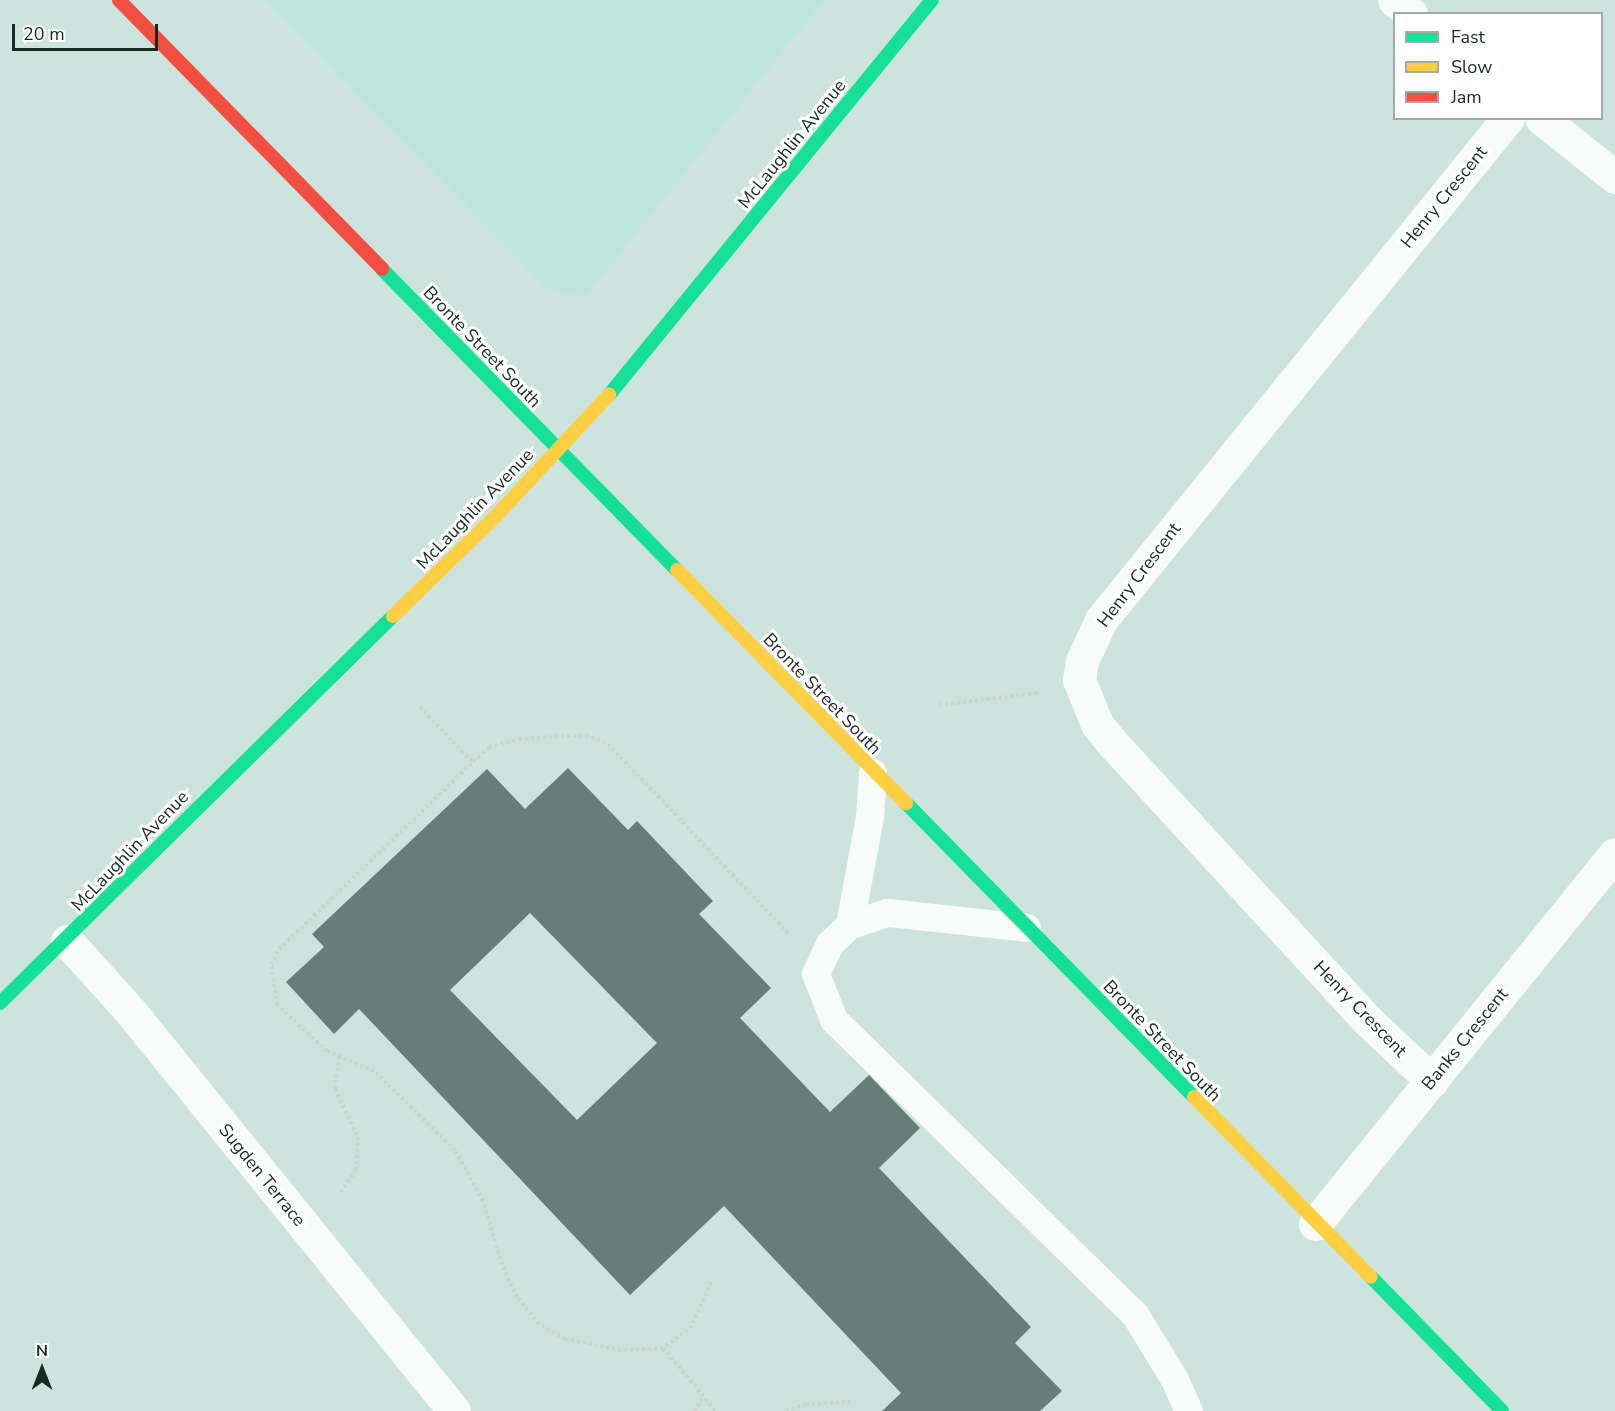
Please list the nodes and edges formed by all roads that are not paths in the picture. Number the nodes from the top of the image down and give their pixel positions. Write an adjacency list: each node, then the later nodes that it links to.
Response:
1 (119, 0): 8 (main road, Bronte Street South)
2 (932, 0): 8 (main road, McLaughlin Avenue)
3 (1394, 0): 4 (street)
4 (1409, 12)
5 (1506, 120): 15 (street, Henry Crescent)
6 (1544, 120): 7 (street)
7 (1615, 177)
8 (558, 449): 9 (main road, Bronte Street South); 13 (main road, McLaughlin Avenue)
9 (873, 772): 11 (lane); 12 (main road, Bronte Street South)
10 (1615, 854): 15 (street, Banks Crescent)
11 (850, 925): 12 (lane); 18 (lane)
12 (1027, 928): 16 (main road, Bronte Street South)
13 (67, 941): 14 (main road, McLaughlin Avenue); 17 (street, Sugden Terrace)
14 (0, 1003)
15 (1431, 1080): 16 (street, Banks Crescent)
16 (1315, 1224): 19 (main road, Bronte Street South)
17 (454, 1411)
18 (1189, 1411)
19 (1502, 1411)

